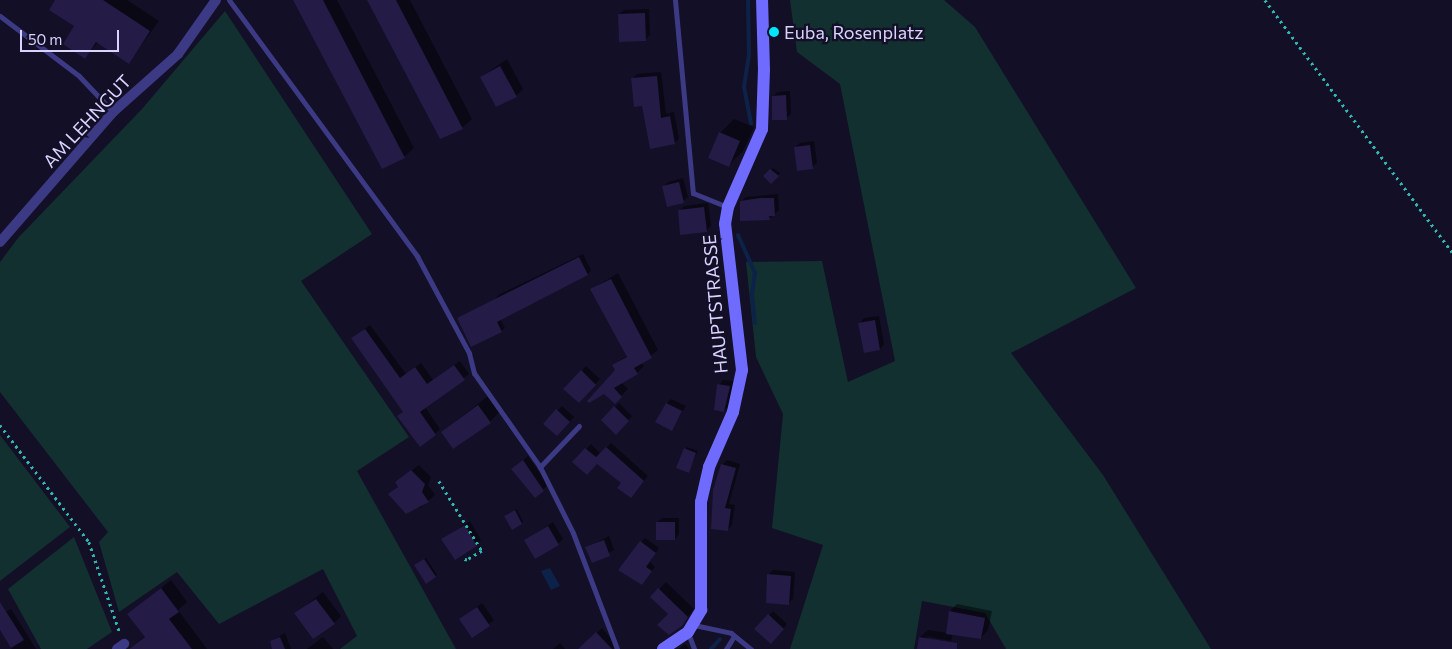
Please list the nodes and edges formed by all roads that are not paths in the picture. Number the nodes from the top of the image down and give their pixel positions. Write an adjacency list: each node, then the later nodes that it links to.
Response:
1 (216, 0): 6 (street, AM LEHNGUT)
2 (229, 0): 10 (lane)
3 (675, 0): 7 (lane)
4 (762, 0): 7 (street, HAUPTSTRASSE)
5 (0, 16): 6 (lane)
6 (113, 112): 8 (street, AM LEHNGUT)
7 (728, 207): 11 (street, HAUPTSTRASSE)
8 (0, 242)
9 (579, 426): 10 (lane)
10 (540, 467): 13 (lane)
11 (691, 629): 12 (lane); 14 (street); 15 (lane)
12 (734, 636): 16 (lane); 17 (lane)
13 (617, 649)
14 (663, 649)
15 (694, 649)
16 (726, 649)
17 (751, 649)

